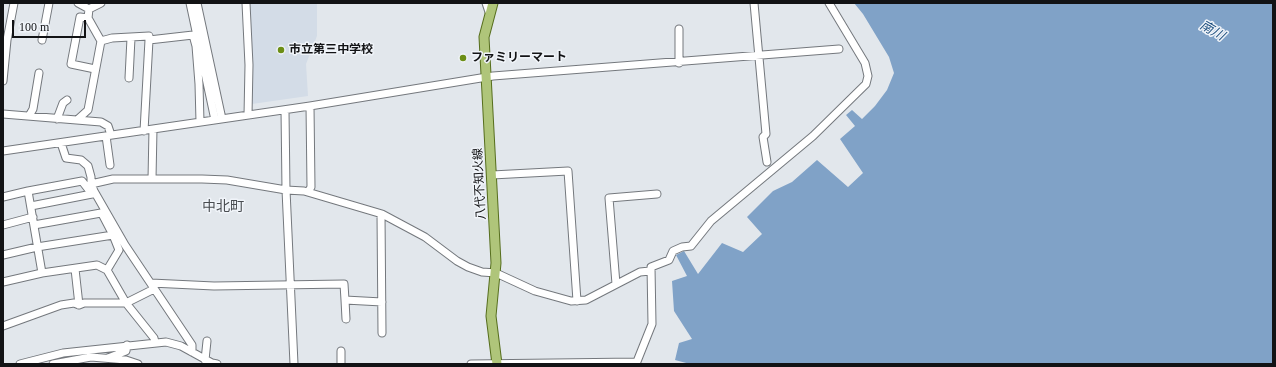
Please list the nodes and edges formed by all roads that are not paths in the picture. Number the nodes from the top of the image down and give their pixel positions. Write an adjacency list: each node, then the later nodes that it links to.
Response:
1 (14, 3): 16 (street)
2 (49, 3): 17 (street)
3 (78, 3): 11 (street)
4 (102, 3): 11 (street)
5 (190, 3): 14 (street)
6 (197, 3): 36 (street)
7 (246, 3): 33 (street)
8 (754, 3): 22 (street)
9 (829, 3): 65 (street)
10 (489, 6): 27 (main road, 八代不知火線)
11 (89, 9): 12 (street)
12 (88, 18): 19 (street); 24 (street)
13 (679, 29): 23 (street)
14 (195, 35): 18 (street); 21 (street)
15 (131, 38): 18 (street); 19 (street); 26 (street)
16 (5, 40): 28 (street)
17 (42, 40)
18 (149, 40): 40 (street)
19 (101, 41): 24 (street)
20 (839, 49): 22 (street)
21 (199, 52): 36 (street); 38 (street)
22 (758, 56): 23 (street); 44 (street)
23 (679, 63): 27 (street)
24 (96, 69): 37 (street)
25 (39, 73): 34 (street)
26 (129, 78)
27 (486, 78): 30 (street); 46 (main road, 八代不知火線)
28 (3, 81)
29 (67, 100): 35 (street)
30 (310, 106): 31 (street); 51 (street)
31 (285, 110): 33 (street); 49 (street)
32 (3, 114): 34 (street)
33 (248, 115): 36 (street)
34 (29, 116): 35 (street)
35 (57, 119): 37 (street)
36 (218, 119): 38 (street)
37 (77, 120): 41 (street)
38 (200, 122): 39 (street)
39 (152, 129): 40 (street); 47 (street)
40 (144, 130): 41 (street)
41 (108, 136): 42 (street); 45 (street)
42 (61, 143): 43 (street); 48 (street)
43 (3, 151)
44 (767, 162)
45 (110, 165)
46 (492, 175): 67 (main road, 八代不知火線); 73 (street)
47 (152, 179): 48 (street); 49 (street)
48 (91, 184): 71 (street)
49 (286, 190): 51 (street); 69 (street)
50 (28, 191): 52 (street); 54 (street); 55 (street)
51 (308, 192): 57 (street)
52 (92, 194): 55 (street); 56 (street)
53 (657, 194): 70 (street)
54 (3, 197)
55 (31, 206): 58 (street)
56 (102, 213): 58 (street); 60 (street)
57 (381, 214): 67 (street); 74 (street)
58 (33, 221): 59 (street); 61 (street)
59 (3, 225)
60 (113, 235): 61 (street); 64 (street)
61 (37, 247): 62 (street); 66 (street)
62 (3, 255)
63 (75, 269): 64 (street); 66 (street); 76 (street)
64 (106, 270): 75 (street)
65 (645, 271): 70 (street); 87 (street)
66 (42, 273): 68 (street)
67 (496, 274): 73 (street); 95 (main road, 八代不知火線)
68 (3, 282)
69 (291, 284): 71 (street); 72 (street); 92 (street)
70 (616, 284): 73 (street)
71 (152, 286): 75 (street); 84 (street)
72 (345, 300): 74 (street); 77 (street)
73 (577, 301)
74 (382, 302): 79 (street)
75 (126, 303): 76 (street); 81 (street)
76 (80, 305): 78 (street)
77 (346, 319)
78 (3, 326)
79 (382, 333)
80 (207, 341): 86 (street)
81 (155, 342): 82 (street); 84 (street)
82 (127, 345): 85 (street); 88 (street)
83 (341, 351): 93 (street)
84 (192, 352): 86 (street)
85 (108, 358): 89 (street); 90 (street)
86 (205, 361): 91 (street)
87 (636, 363): 95 (street)
88 (20, 364)
89 (53, 364)
90 (138, 364)
91 (217, 364)
92 (294, 364)
93 (341, 364)
94 (472, 364): 95 (street)
95 (497, 364)

